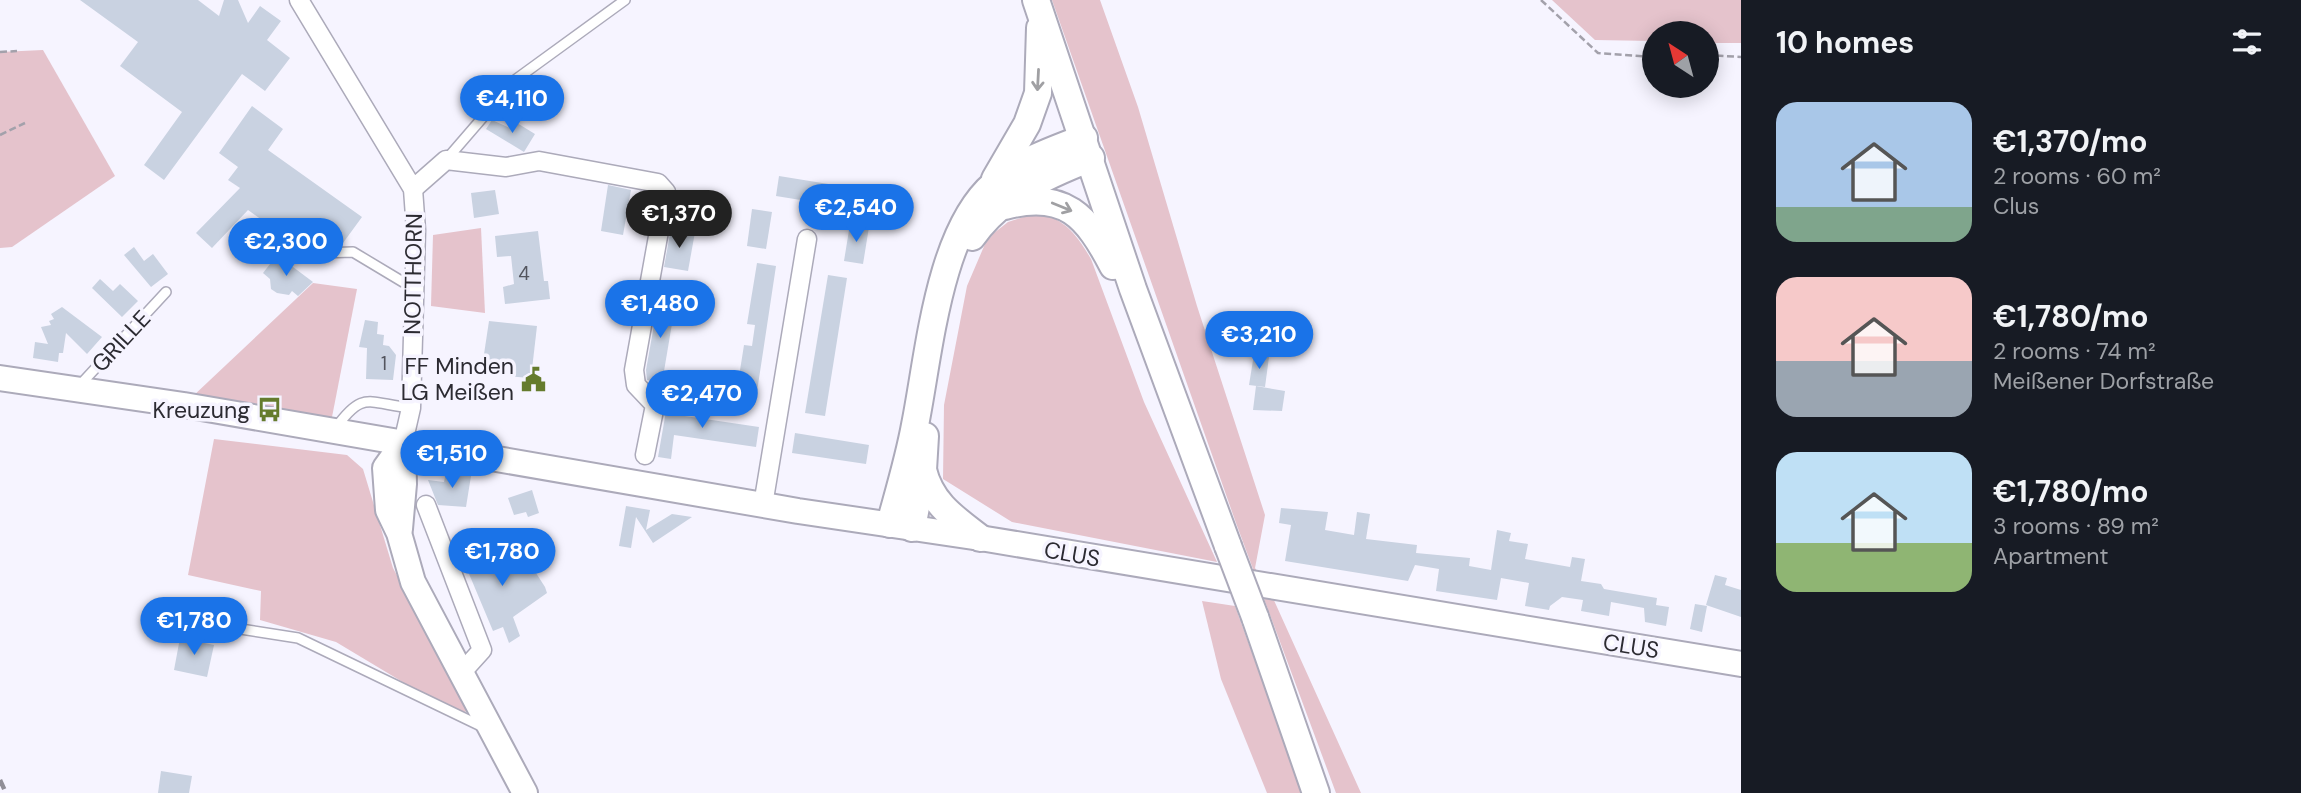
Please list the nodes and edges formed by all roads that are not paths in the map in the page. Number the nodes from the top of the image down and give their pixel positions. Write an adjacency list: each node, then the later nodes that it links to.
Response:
1 (299, 0): 6 (street, NOTTHORN)
2 (625, 0): 5 (lane)
3 (1038, 6): 4 (main road); 7 (main road, one-way to 7)
4 (1088, 148): 7 (main road); 11 (main road)
5 (446, 160): 6 (street, NOTTHORN); 18 (street)
6 (413, 189): 10 (street, NOTTHORN)
7 (995, 196): 11 (main road, one-way to 11); 19 (main road); 22 (main road)
8 (807, 239): 21 (street)
9 (320, 253): 10 (lane)
10 (414, 283): 15 (street, NOTTHORN)
11 (1133, 289): 29 (main road, bridge)
12 (166, 292): 14 (lane, GRILLE)
13 (0, 378): 14 (main road, GRILLE)
14 (76, 389): 16 (main road, GRILLE)
15 (411, 408): 16 (lane); 17 (street, NOTTHORN)
16 (333, 431): 17 (main road, GRILLE)
17 (403, 443): 21 (main road, CLUS); 26 (main road)
18 (645, 455)
19 (923, 470): 22 (main road); 23 (main road)
20 (426, 505): 26 (street)
21 (763, 505): 22 (main road, CLUS)
22 (901, 526): 23 (main road, CLUS)
23 (980, 538): 25 (main road, CLUS)
24 (183, 620): 27 (lane)
25 (1741, 664)
26 (463, 671): 27 (main road)
27 (496, 734): 28 (main road)
28 (525, 793)
29 (1316, 793)

